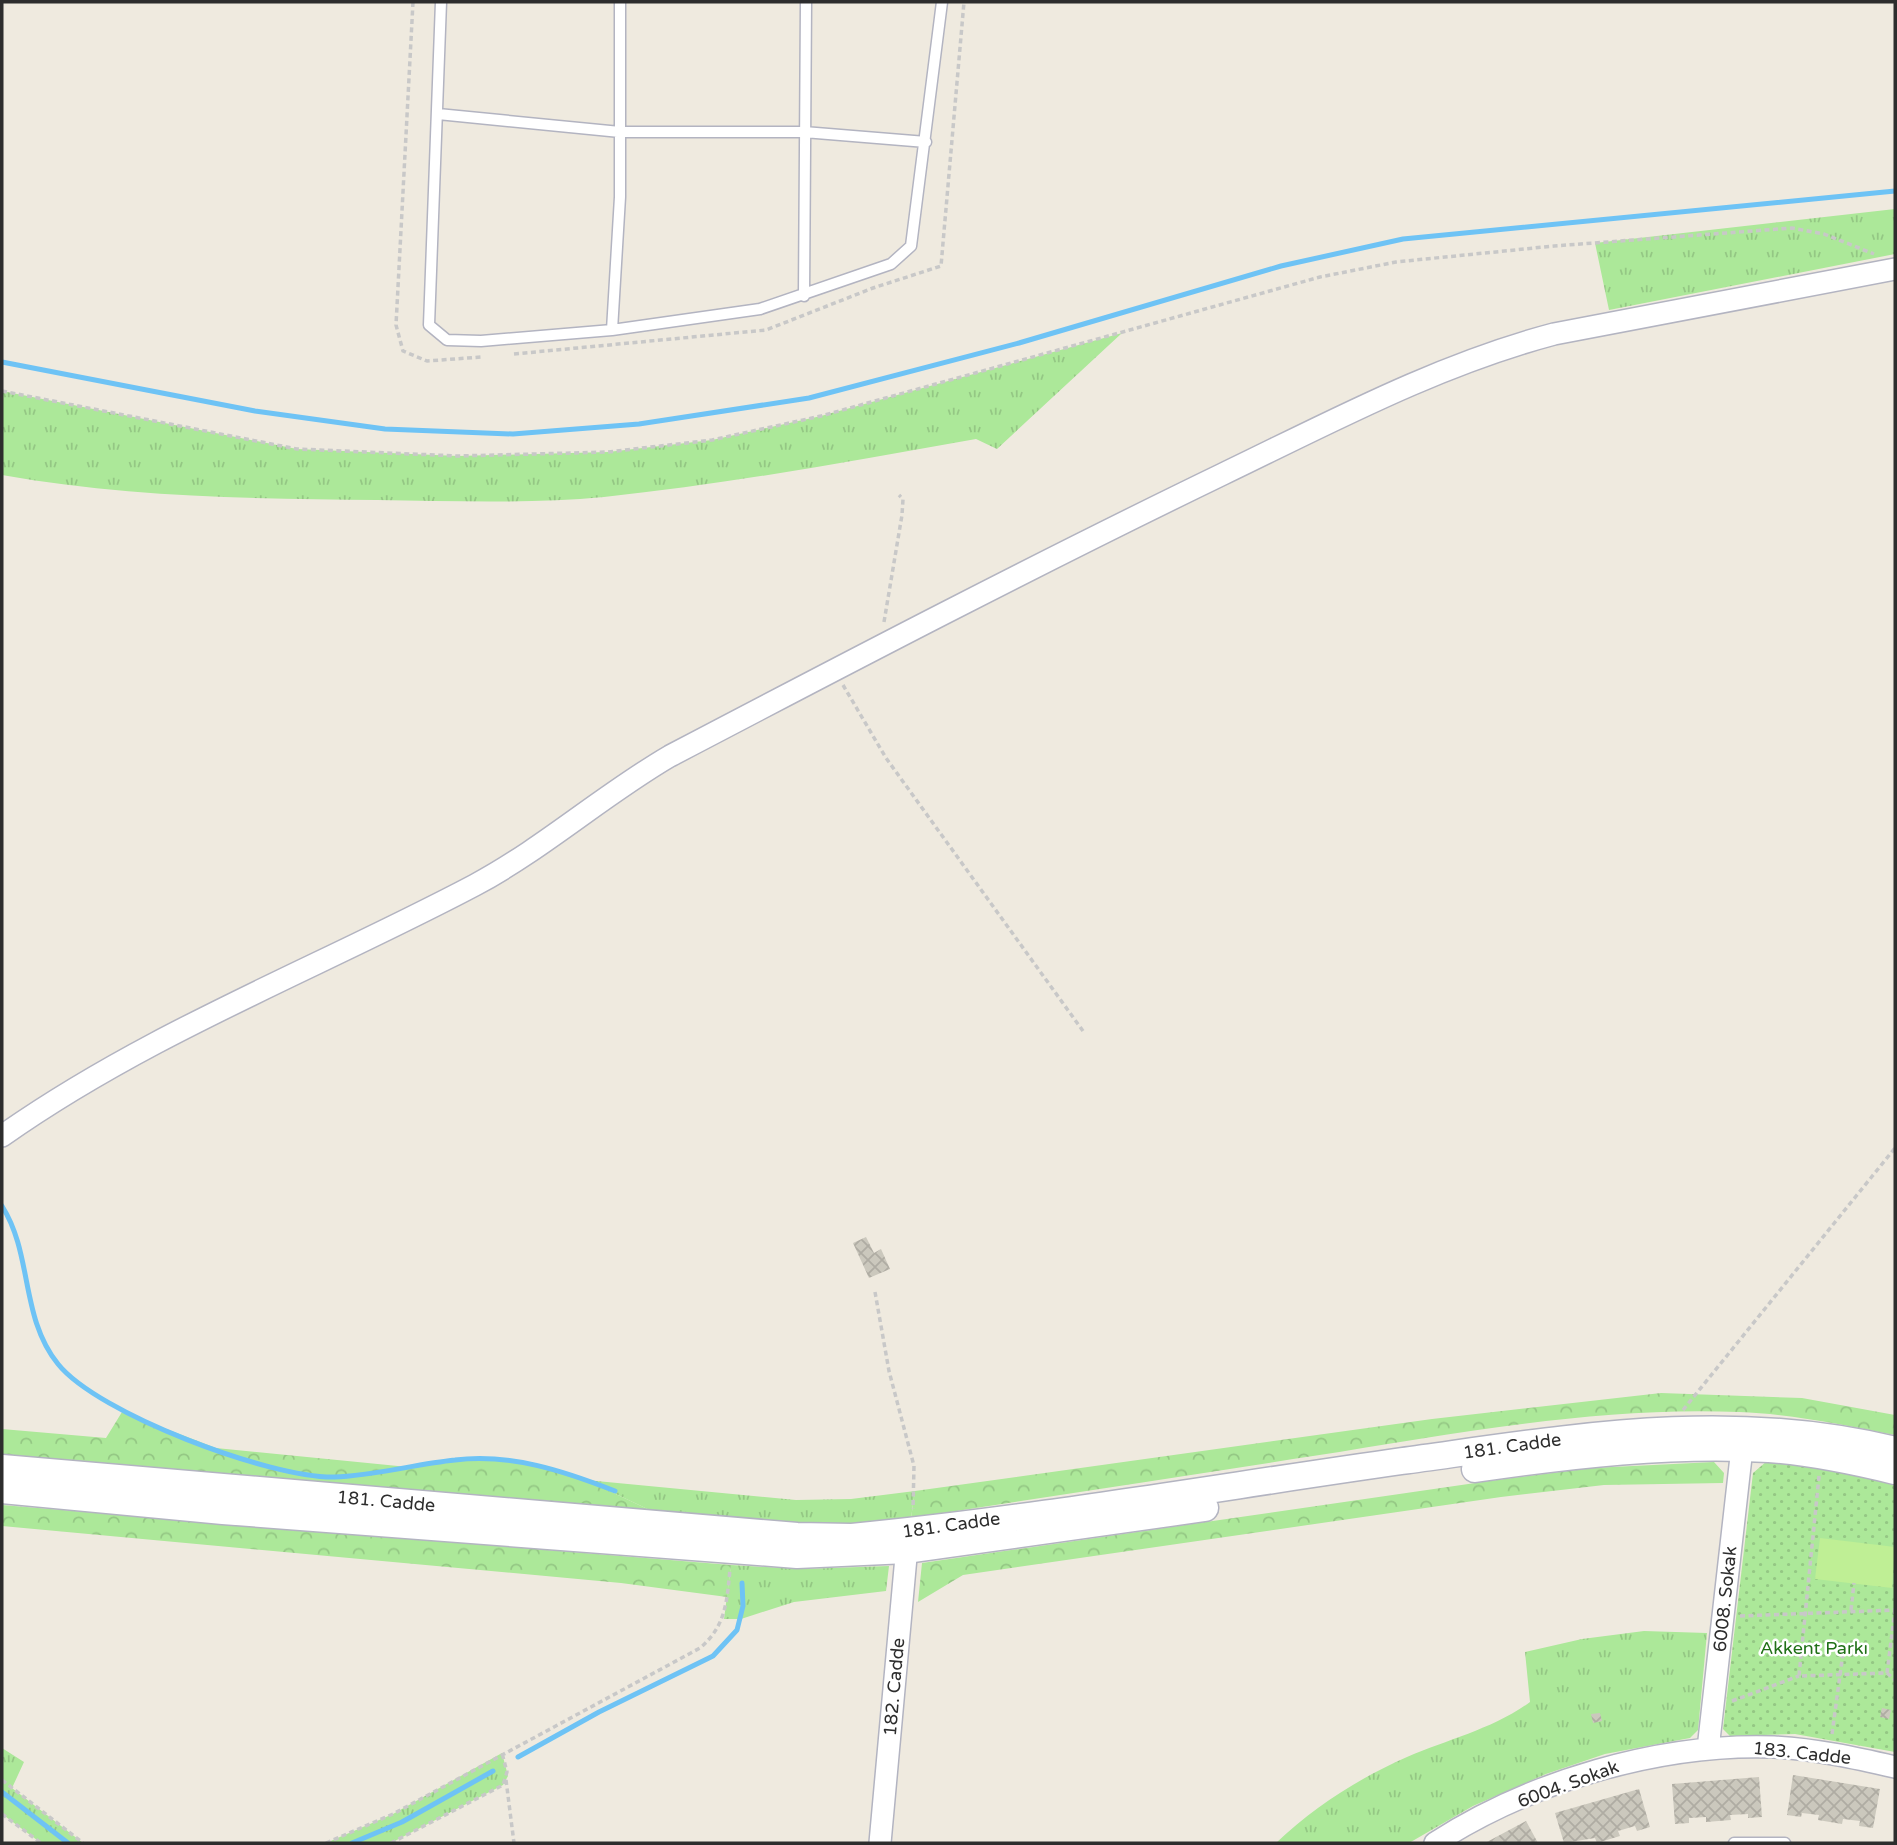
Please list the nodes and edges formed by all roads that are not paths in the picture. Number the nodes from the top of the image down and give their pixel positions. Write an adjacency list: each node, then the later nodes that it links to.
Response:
1 (441, 2): 5 (lane)
2 (620, 2): 6 (lane)
3 (806, 2): 7 (lane)
4 (942, 2): 8 (lane)
5 (438, 114): 6 (lane); 11 (lane)
6 (620, 132): 7 (lane); 11 (lane)
7 (804, 132): 8 (lane); 10 (lane)
8 (926, 142): 10 (lane)
9 (1889, 263): 12 (street)
10 (804, 296): 11 (lane)
11 (612, 330)
12 (2, 1136)
13 (1742, 1448): 16 (street, 181. Cadde); 18 (street, 181. Cadde); 19 (street, 6008. Sokak)
14 (1895, 1450): 18 (street, 181. Cadde)
15 (2, 1468): 18 (street, 181. Cadde)
16 (1895, 1471)
17 (2, 1490): 18 (street, 181. Cadde)
18 (908, 1541): 21 (street, 182. Cadde)
19 (1708, 1749): 20 (street, 183. Cadde); 22 (street, 6004. Sokak)
20 (1895, 1767)
21 (880, 1843)
22 (1435, 1843)
23 (1734, 1843): 24 (lane)
24 (1785, 1843)

